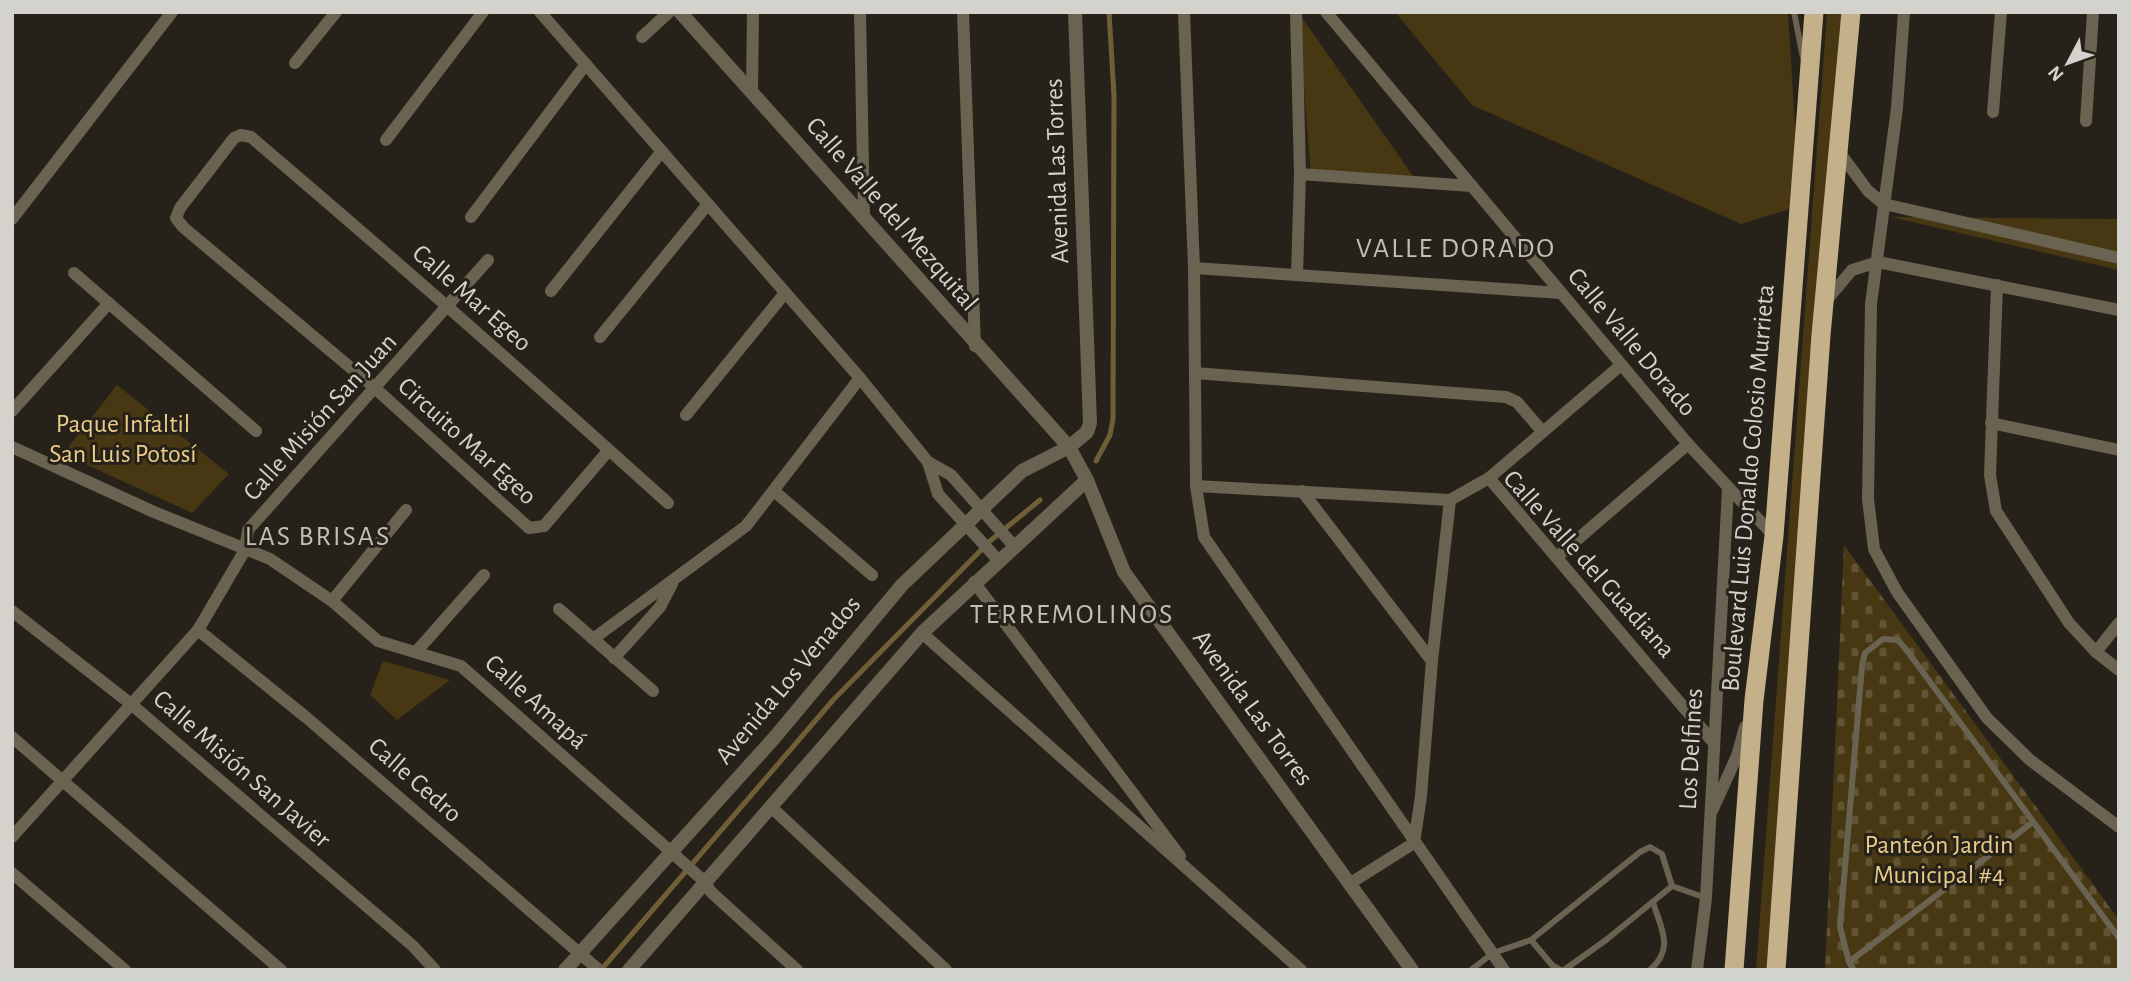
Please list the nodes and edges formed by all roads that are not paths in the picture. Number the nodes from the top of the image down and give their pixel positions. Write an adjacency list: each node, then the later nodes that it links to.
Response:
1 (173, 12): 37 (street)
2 (336, 12): 21 (street)
3 (483, 12): 28 (street)
4 (540, 12): 22 (street)
5 (669, 12): 20 (street)
6 (680, 12): 24 (street, Calle Valle del Mezquital)
7 (753, 12): 24 (street)
8 (860, 12): 36 (street)
9 (963, 12): 53 (street)
10 (1075, 12): 65 (street, Avenida Las Torres)
11 (1184, 12): 41 (street, Avenida Las Torres)
12 (1296, 12): 31 (street)
13 (1326, 12): 32 (street, Calle Valle Dorado)
14 (1794, 12): 23 (lane)
15 (1814, 12): 23 (highway, Boulevard Luis Donaldo Colosio Murrieta)
16 (1852, 12): 30 (highway)
17 (1904, 12): 34 (street)
18 (2001, 12): 25 (street)
19 (2093, 12): 26 (street)
20 (642, 37)
21 (295, 63)
22 (586, 64): 29 (street); 35 (street)
23 (1808, 85): 80 (highway, Boulevard Luis Donaldo Colosio Murrieta)
24 (752, 91): 36 (street, Calle Valle del Mezquital)
25 (1993, 112)
26 (2086, 121)
27 (241, 135): 50 (street, Calle Mar Egeo); 57 (street, Circuito Mar Egeo)
28 (386, 140)
29 (662, 151): 33 (street); 45 (street)
30 (1840, 153): 34 (street); 49 (highway)
31 (1300, 174): 32 (street); 43 (street)
32 (1472, 186): 47 (street, Calle Valle Dorado)
33 (708, 204): 46 (street); 52 (street)
34 (1884, 204): 38 (street); 40 (street)
35 (471, 217)
36 (864, 218): 53 (street, Calle Valle del Mezquital)
37 (12, 219)
38 (2119, 258)
39 (488, 260): 50 (street, Calle Misión San Juan)
40 (1878, 262): 44 (street); 49 (street); 110 (street)
41 (1194, 268): 43 (street); 55 (street, Avenida Las Torres)
42 (74, 273): 48 (street)
43 (1297, 275): 47 (street)
44 (1997, 285): 51 (street); 60 (street)
45 (551, 291)
46 (785, 293): 56 (street); 59 (street)
47 (1561, 293): 54 (street, Calle Valle Dorado)
48 (109, 303): 58 (street); 61 (street)
49 (1824, 304): 142 (highway)
50 (450, 307): 57 (street, Calle Misión San Juan); 66 (street, Calle Mar Egeo)
51 (2119, 310)
52 (600, 337)
53 (975, 346): 65 (street, Calle Valle del Mezquital)
54 (1621, 365): 62 (street); 63 (street, Calle Valle Dorado)
55 (1195, 373): 62 (street); 71 (street, Avenida Las Torres)
56 (860, 378): 68 (street); 73 (street)
57 (376, 389): 66 (street, Circuito Mar Egeo); 82 (street, Calle Misión San Juan)
58 (12, 411)
59 (686, 415)
60 (1991, 423): 67 (street); 97 (street)
61 (256, 431)
62 (1542, 431): 69 (street)
63 (1688, 444): 72 (street, Calle Valle Dorado); 84 (street)
64 (12, 447): 82 (street, Calle Amapá)
65 (1069, 447): 70 (street, Avenida Las Torres); 77 (street, Avenida Los Venados)
66 (609, 450): 76 (street, Calle Mar Egeo)
67 (2119, 450)
68 (928, 462): 77 (street); 79 (street)
69 (1489, 478): 75 (street, Calle Valle del Guadiana); 84 (street, Calle Valle del Guadiana)
70 (1087, 480): 81 (street); 117 (street, Avenida Las Torres)
71 (1196, 486): 74 (street); 112 (street, Avenida Las Torres)
72 (1728, 489): 80 (street, Calle Valle Dorado); 105 (street, Los Delfines)
73 (774, 491): 86 (street); 87 (street)
74 (1302, 491): 75 (street); 99 (street)
75 (1450, 500): 99 (street)
76 (668, 503)
77 (981, 508): 79 (street, Avenida Los Venados); 81 (street)
78 (407, 510): 89 (street)
79 (965, 523): 83 (street); 113 (street, Avenida Los Venados)
80 (1774, 536): 102 (highway, Boulevard Luis Donaldo Colosio Murrieta)
81 (1010, 541): 83 (street)
82 (245, 550): 89 (street, Calle Amapá); 93 (street, Calle Misión San Juan)
83 (993, 555): 88 (street)
84 (1557, 556): 105 (street, Calle Valle del Guadiana)
85 (484, 575): 96 (street)
86 (872, 575)
87 (674, 580): 95 (street); 98 (street)
88 (974, 582): 94 (street); 116 (street)
89 (332, 601): 96 (street, Calle Amapá)
90 (559, 609): 95 (street)
91 (12, 611): 103 (street, Calle Misión San Javier)
92 (2119, 623): 97 (street)
93 (198, 630): 103 (street, Calle Misión San Juan); 123 (street, Calle Cedro)
94 (922, 633): 107 (street); 116 (street)
95 (593, 639): 98 (street)
96 (416, 652): 113 (street, Calle Amapá)
97 (2096, 652): 100 (street)
98 (614, 658): 101 (street)
99 (1432, 661): 112 (street)
100 (2119, 670)
101 (653, 691)
102 (1754, 700): 108 (street); 141 (highway, Boulevard Luis Donaldo Colosio Murrieta)
103 (131, 704): 106 (street, Calle Misión San Juan); 129 (street, Calle Misión San Javier)
104 (12, 737): 106 (street)
105 (1714, 743): 108 (street, Los Delfines)
106 (63, 780): 111 (street, Calle Misión San Juan); 128 (street)
107 (770, 806): 115 (street); 133 (street)
108 (1710, 815): 119 (street, Los Delfines)
109 (2033, 822): 121 (lane); 125 (lane); 125 (lane)
110 (2119, 827)
111 (12, 837)
112 (1414, 843): 117 (street); 124 (street, Avenida Las Torres)
113 (674, 856): 115 (street, Calle Amapá); 123 (street, Avenida Los Venados)
114 (12, 873): 127 (street)
115 (699, 877): 131 (street); 132 (street, Calle Amapá)
116 (1197, 878): 134 (street)
117 (1349, 884): 135 (street, Avenida Las Torres)
118 (1672, 886): 119 (lane); 120 (lane); 122 (lane)
119 (1706, 898): 140 (street, Los Delfines)
120 (1653, 902): 138 (lane); 139 (lane)
121 (2119, 938)
122 (1531, 940): 124 (lane); 138 (lane)
123 (580, 953): 126 (street, Calle Cedro); 130 (street, Avenida Los Venados)
124 (1493, 953): 136 (lane); 137 (street, Avenida Las Torres)
125 (1849, 962): 143 (lane)
126 (596, 967)
127 (124, 970)
128 (281, 970)
129 (435, 970)
130 (565, 970)
131 (629, 970)
132 (797, 970)
133 (946, 970)
134 (1301, 970)
135 (1412, 970)
136 (1471, 970)
137 (1504, 970)
138 (1563, 970)
139 (1650, 970)
140 (1697, 970)
141 (1734, 970)
142 (1776, 970)
143 (1854, 970)

